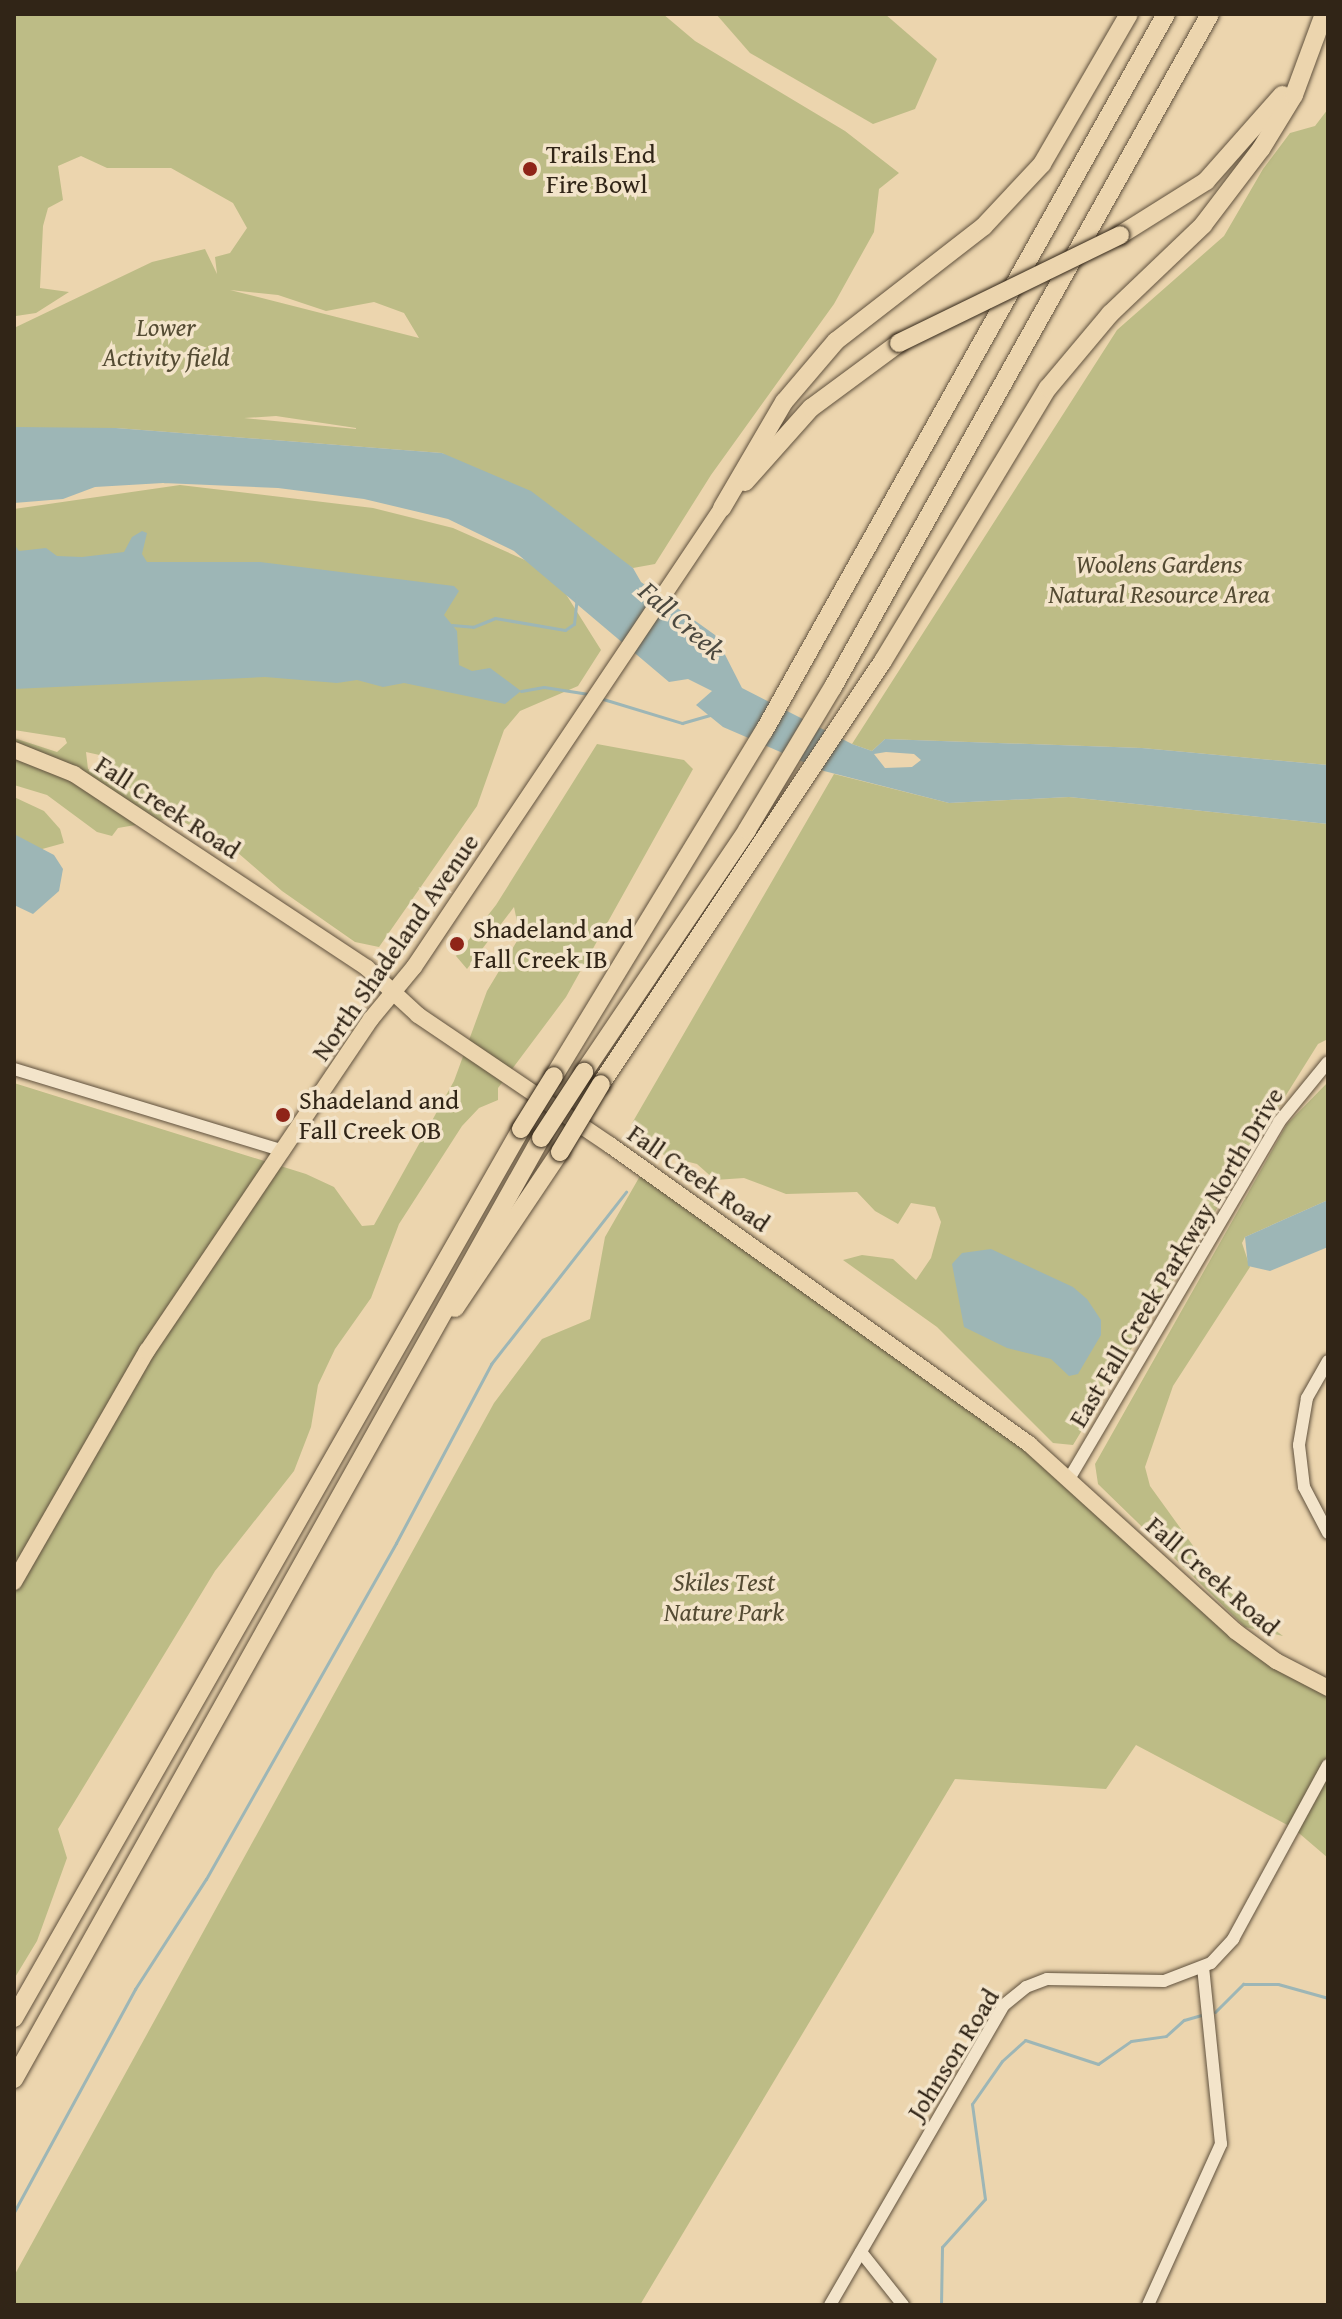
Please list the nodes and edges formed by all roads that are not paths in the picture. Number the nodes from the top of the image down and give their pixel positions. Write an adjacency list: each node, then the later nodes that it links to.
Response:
1 (1129, 14): 6 (highway)
2 (1166, 14): 21 (highway, bridge)
3 (1210, 14): 8 (highway)
4 (1324, 14): 5 (highway)
5 (1309, 56): 6 (highway, bridge); 8 (highway)
6 (722, 508): 9 (main road, North Shadeland Avenue)
7 (14, 750): 9 (main road, Fall Creek Road)
8 (757, 834): 14 (highway, bridge); 14 (highway, bridge)
9 (393, 993): 12 (main road, North Shadeland Avenue); 15 (main road, Fall Creek Road)
10 (1328, 1062): 15 (street, East Fall Creek Parkway North Drive)
11 (14, 1069): 12 (street)
12 (284, 1151): 17 (main road, North Shadeland Avenue)
13 (1328, 1361): 16 (street)
14 (407, 1376): 22 (highway)
15 (1069, 1479): 18 (main road, Fall Creek Road)
16 (1328, 1533)
17 (14, 1582)
18 (1328, 1688)
19 (1328, 1765): 20 (street, Johnson Road)
20 (1203, 1968): 23 (street, Johnson Road); 26 (street)
21 (14, 2018)
22 (14, 2079)
23 (861, 2252): 24 (street, Johnson Road); 25 (street)
24 (830, 2305)
25 (903, 2305)
26 (1148, 2305)

